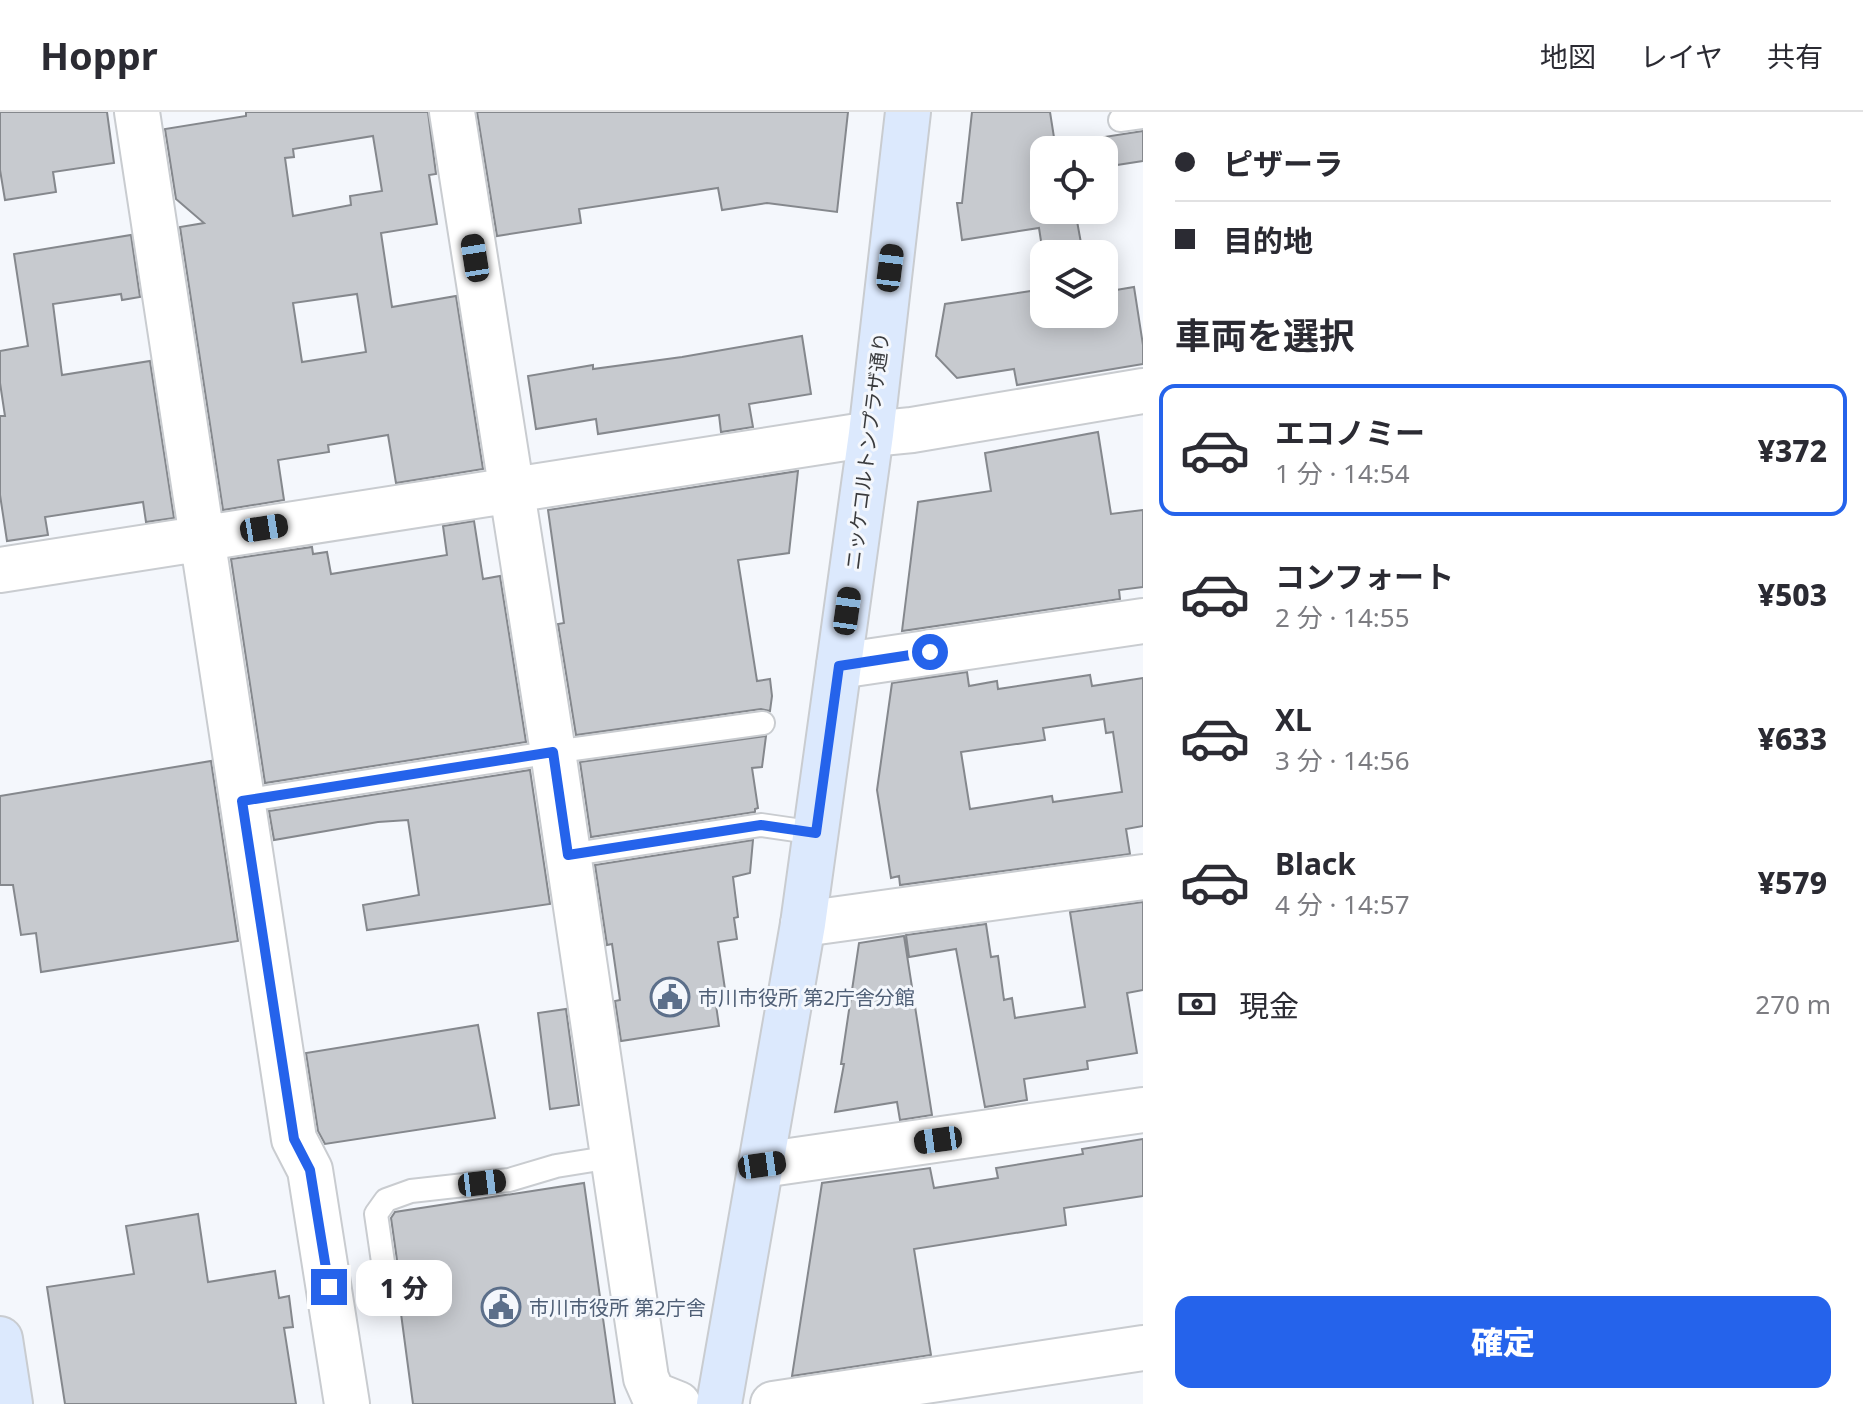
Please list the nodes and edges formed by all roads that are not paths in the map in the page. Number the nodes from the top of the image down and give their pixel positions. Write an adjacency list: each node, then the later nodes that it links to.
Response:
1 (137, 112): 9 (street)
2 (452, 112): 8 (street)
3 (908, 112): 7 (street, ニッケコルトンプラザ通り)
4 (1143, 117): 5 (lane)
5 (1120, 120)
6 (1143, 391): 7 (street)
7 (871, 434): 8 (street); 12 (street, ニッケコルトンプラザ通り)
8 (511, 490): 9 (street); 14 (street)
9 (202, 538): 10 (street); 15 (street)
10 (0, 570)
11 (1143, 621): 12 (street)
12 (839, 666): 16 (street, ニッケコルトンプラザ通り)
13 (763, 723): 14 (lane)
14 (553, 752): 15 (lane); 17 (street)
15 (242, 801): 27 (street)
16 (816, 833): 17 (lane); 19 (street, ニッケコルトンプラザ通り)
17 (568, 855): 21 (street)
18 (1143, 877): 19 (street)
19 (803, 924): 22 (street, ニッケコルトンプラザ通り)
20 (1143, 1110): 22 (street)
21 (612, 1157): 23 (lane); 28 (street)
22 (762, 1165): 29 (street, ニッケコルトンプラザ通り)
23 (384, 1269)
24 (0, 1339): 26 (street)
25 (1143, 1348): 30 (street)
26 (10, 1404)
27 (347, 1404)
28 (678, 1404)
29 (719, 1404)
30 (773, 1404)

